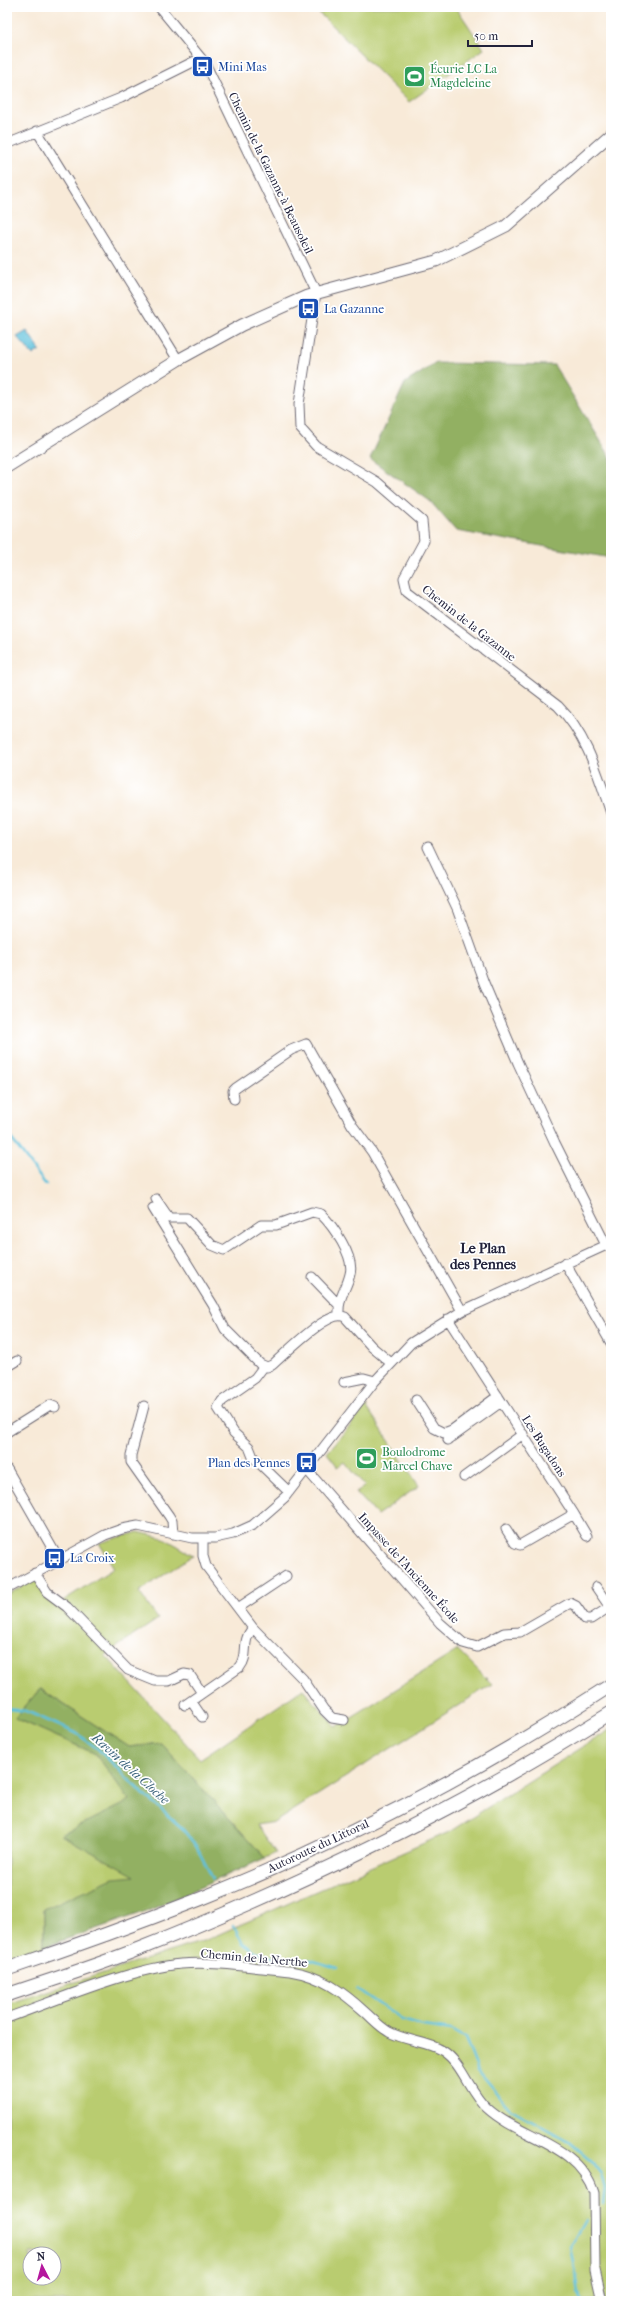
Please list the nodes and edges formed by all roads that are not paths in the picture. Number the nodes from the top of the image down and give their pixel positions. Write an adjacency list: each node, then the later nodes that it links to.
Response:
1 (159, 7): 2 (street, Chemin de la Gazanne à Beausoleil)
2 (201, 58): 3 (street); 6 (street, Chemin de la Gazanne à Beausoleil)
3 (37, 131): 5 (street); 7 (street)
4 (611, 134): 6 (main road)
5 (7, 144)
6 (316, 293): 7 (main road); 9 (street, Chemin de la Gazanne)
7 (178, 360): 8 (main road)
8 (7, 467)
9 (611, 813)
10 (428, 847): 14 (street)
11 (234, 1099): 18 (street)
12 (156, 1199): 17 (street)
13 (154, 1208): 24 (street)
14 (609, 1244): 15 (street)
15 (565, 1263): 18 (street); 21 (street)
16 (312, 1277): 17 (street)
17 (338, 1305): 19 (street)
18 (462, 1311): 20 (street)
19 (339, 1315): 23 (street); 24 (street)
20 (448, 1319): 23 (street); 28 (street, Les Bugadons)
21 (611, 1343)
22 (17, 1360): 25 (street)
23 (391, 1363): 26 (street)
24 (264, 1366): 38 (street)
25 (7, 1367)
26 (375, 1381): 27 (street); 36 (street)
27 (344, 1382)
28 (500, 1399): 29 (street); 33 (street, Les Bugadons); 34 (street)
29 (416, 1400)
30 (144, 1406): 41 (street)
31 (55, 1407): 32 (street)
32 (7, 1432)
33 (523, 1434): 37 (street); 39 (street, Les Bugadons)
34 (448, 1440)
35 (7, 1469): 44 (street)
36 (307, 1470): 38 (street); 47 (street, Impasse de l'Ancienne École)
37 (464, 1477)
38 (289, 1492): 43 (street)
39 (574, 1514): 40 (street); 42 (street, Les Bugadons)
40 (506, 1529)
41 (173, 1534): 43 (street); 44 (street)
42 (587, 1536)
43 (202, 1538): 49 (street)
44 (59, 1560): 45 (street)
45 (35, 1573): 48 (street); 52 (street)
46 (286, 1576): 49 (street)
47 (596, 1587)
48 (7, 1589)
49 (238, 1608): 50 (street)
50 (253, 1628): 52 (street); 55 (street)
51 (611, 1685): 56 (highway, Autoroute du Littoral)
52 (202, 1693): 54 (street)
53 (611, 1713): 57 (highway, Autoroute du Littoral)
54 (202, 1717)
55 (344, 1720)
56 (7, 1969)
57 (7, 1995)
58 (10, 2017): 59 (street, Chemin de la Nerthe)
59 (602, 2301)

